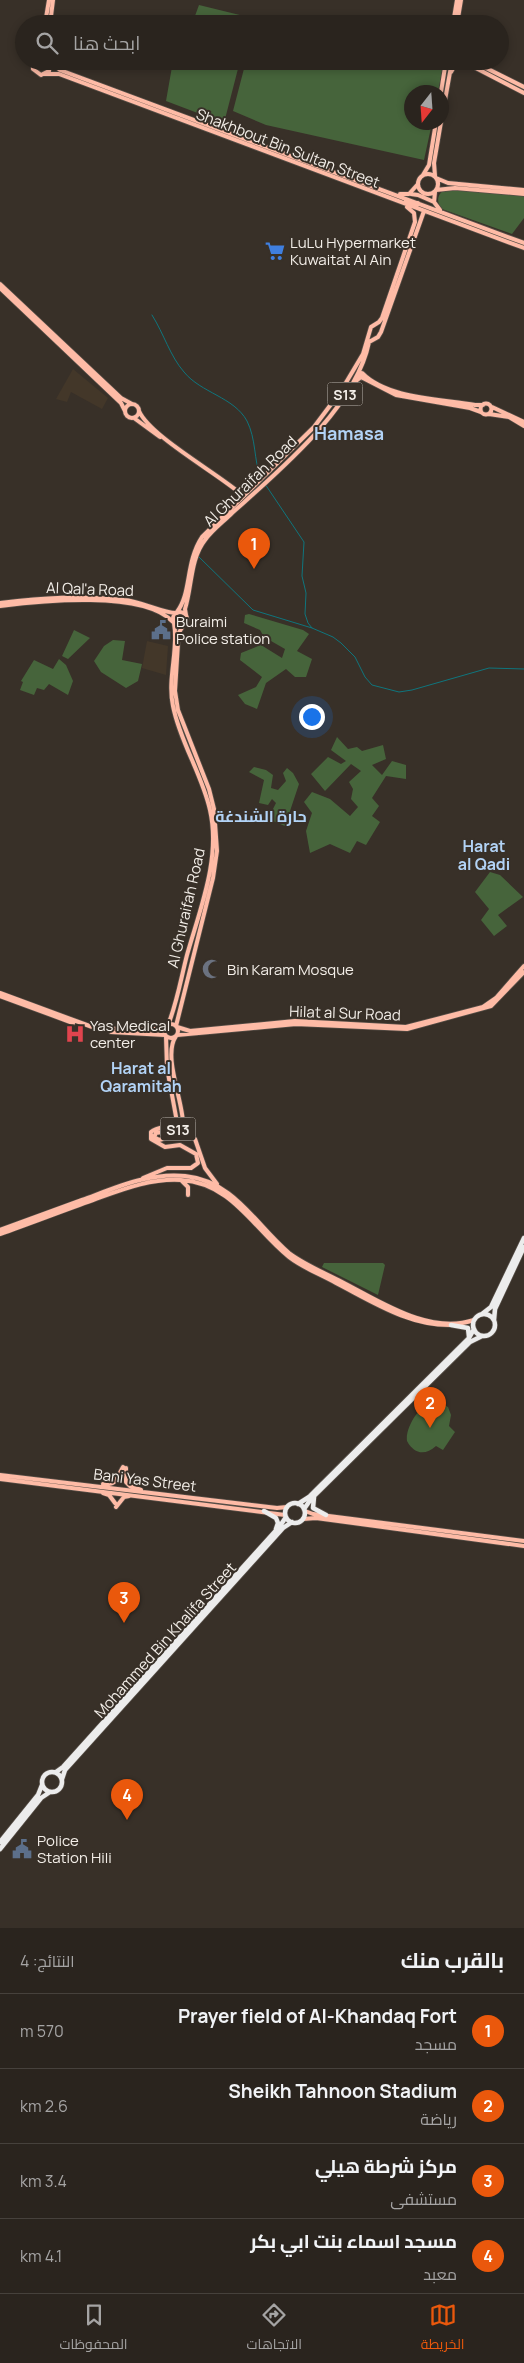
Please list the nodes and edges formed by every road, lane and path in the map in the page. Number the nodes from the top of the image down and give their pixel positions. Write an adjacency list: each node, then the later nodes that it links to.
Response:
1 (49, 0): 5 (main road)
2 (53, 0): 6 (main road)
3 (457, 0): 7 (main road)
4 (461, 0): 8 (main road)
5 (46, 15)
6 (51, 15)
7 (454, 15)
8 (458, 15)
9 (35, 70): 17 (main road)
10 (49, 70): 17 (main road)
11 (60, 70): 28 (main road, Shakhbout Bin Sultan Street)
12 (446, 70): 19 (main road)
13 (448, 70): 18 (main road)
14 (454, 70): 18 (main road)
15 (477, 70): 22 (main road)
16 (490, 70): 21 (main road)
17 (44, 74): 33 (main road, Shakhbout Bin Sultan Street)
18 (448, 81): 20 (main road)
19 (443, 85)
20 (447, 85)
21 (524, 87)
22 (524, 93)
23 (435, 130): 25 (main road)
24 (440, 130): 26 (main road)
25 (422, 176): 26 (main road); 27 (main road)
26 (435, 177): 29 (main road); 30 (main road)
27 (418, 182): 29 (main road); 31 (main road)
28 (370, 186): 31 (main road); 35 (main road, Shakhbout Bin Sultan Street)
29 (435, 190): 32 (main road); 34 (main road)
30 (524, 190)
31 (409, 194): 34 (main road)
32 (524, 194)
33 (396, 201): 35 (main road); 36 (main road, Shakhbout Bin Sultan Street); 40 (main road)
34 (434, 202): 37 (main road)
35 (418, 203): 37 (main road, Shakhbout Bin Sultan Street)
36 (424, 211): 38 (main road, Shakhbout Bin Sultan Street); 39 (main road)
37 (446, 214): 41 (main road, Shakhbout Bin Sultan Street)
38 (441, 218): 39 (main road); 42 (main road, Shakhbout Bin Sultan Street)
39 (420, 224): 40 (main road)
40 (413, 237): 45 (main road); 45 (main road)
41 (524, 243)
42 (524, 248)
43 (0, 284): 49 (main road)
44 (0, 288): 52 (main road)
45 (392, 295): 46 (main road, Al Ghuraifah Road / S13); 46 (main road, Al Ghuraifah Road / S13)
46 (359, 376): 47 (main road, Al Ghuraifah Road / S13); 48 (main road); 50 (main road); 54 (main road)
47 (346, 383): 48 (main road); 58 (main road, Al Ghuraifah Road / S13)
48 (346, 393): 58 (main road, Al Ghuraifah Road / S13)
49 (132, 404): 52 (main road); 53 (main road)
50 (483, 405): 51 (main road); 54 (main road)
51 (492, 407): 55 (main road); 57 (main road)
52 (125, 411): 56 (main road)
53 (139, 411): 56 (main road); 60 (main road)
54 (481, 412): 55 (main road)
55 (489, 414): 57 (main road)
56 (134, 418): 61 (main road)
57 (524, 424)
58 (268, 476): 59 (main road, Al Ghuraifah Road / S13)
59 (257, 486): 60 (main road, Al Ghuraifah Road / S13); 66 (main road, Al Ghuraifah Road / S13)
60 (248, 492): 61 (main road, Al Ghuraifah Road / S13)
61 (238, 501): 62 (main road, Al Ghuraifah Road / S13)
62 (184, 601): 64 (main road); 65 (main road, Al Ghuraifah Road / S13)
63 (0, 604): 64 (main road, Al Qal'a Road); 67 (main road, Al Qal'a Road)
64 (146, 604): 65 (main road, Al Qal'a Road)
65 (177, 613): 66 (main road); 67 (main road, S13)
66 (186, 615): 68 (main road, S13)
67 (173, 622): 68 (main road); 69 (main road, Al Ghuraifah Road / S13)
68 (183, 626): 70 (main road, Al Ghuraifah Road / S13)
69 (186, 745): 70 (main road); 74 (main road, Al Ghuraifah Road / S13)
70 (198, 760): 75 (main road, Al Ghuraifah Road / S13)
71 (524, 966): 75 (main road, Hilat al Sur Road)
72 (524, 972): 76 (main road, Hilat al Sur Road)
73 (0, 994): 74 (main road); 77 (main road, Hilat al Sur Road)
74 (166, 1026): 75 (main road, Hilat al Sur Road); 77 (main road, Al Ghuraifah Road)
75 (176, 1026): 76 (main road, Al Ghuraifah Road)
76 (176, 1035): 77 (main road, Hilat al Sur Road); 78 (main road, S13)
77 (166, 1036): 78 (main road, S13)
78 (177, 1105): 79 (main road, S13); 83 (main road, S13)
79 (207, 1171): 80 (main road); 84 (main road)
80 (197, 1178): 83 (main road); 84 (main road)
81 (175, 1180): 82 (main road); 85 (main road); 87 (main road)
82 (192, 1181): 84 (main road); 93 (main road)
83 (132, 1182): 86 (main road)
84 (225, 1189): 91 (main road)
85 (188, 1195)
86 (0, 1230)
87 (0, 1234)
88 (524, 1238): 90 (highway)
89 (524, 1247): 92 (highway)
90 (482, 1314): 91 (highway); 92 (highway)
91 (474, 1320): 94 (highway)
92 (494, 1320): 95 (highway)
93 (451, 1325): 94 (main road); 96 (highway)
94 (473, 1329): 95 (highway); 96 (highway)
95 (482, 1336): 106 (highway)
96 (469, 1338): 107 (highway)
97 (0, 1474): 99 (main road, Bani Yas Street)
98 (0, 1479): 101 (main road, Bani Yas Street)
99 (96, 1486): 100 (main road, Bani Yas Street); 102 (main road)
100 (120, 1489): 101 (main road); 102 (main road, Bani Yas Street)
101 (92, 1490): 104 (main road, Bani Yas Street); 105 (main road)
102 (143, 1492): 103 (main road, Bani Yas Street)
103 (148, 1492): 104 (main road); 108 (main road, Bani Yas Street)
104 (117, 1493): 105 (main road, Bani Yas Street)
105 (137, 1495): 110 (main road, Bani Yas Street)
106 (314, 1497): 109 (highway); 111 (highway)
107 (298, 1504): 108 (highway); 109 (highway)
108 (287, 1507): 112 (highway)
109 (304, 1510): 111 (main road); 113 (highway)
110 (264, 1511): 112 (main road, Bani Yas Street); 115 (highway)
111 (326, 1515): 116 (main road)
112 (286, 1516): 114 (highway); 115 (highway, Mohammed Bin Khalifa Street)
113 (303, 1519): 114 (highway); 117 (main road)
114 (292, 1522): 119 (highway, Mohammed Bin Khalifa Street)
115 (275, 1532): 118 (highway, Mohammed Bin Khalifa Street)
116 (524, 1541)
117 (524, 1546)
118 (56, 1772): 119 (highway); 120 (highway)
119 (62, 1779): 121 (highway)
120 (42, 1785): 121 (highway); 122 (highway)
121 (50, 1792): 123 (highway)
122 (0, 1842)
123 (0, 1849)

